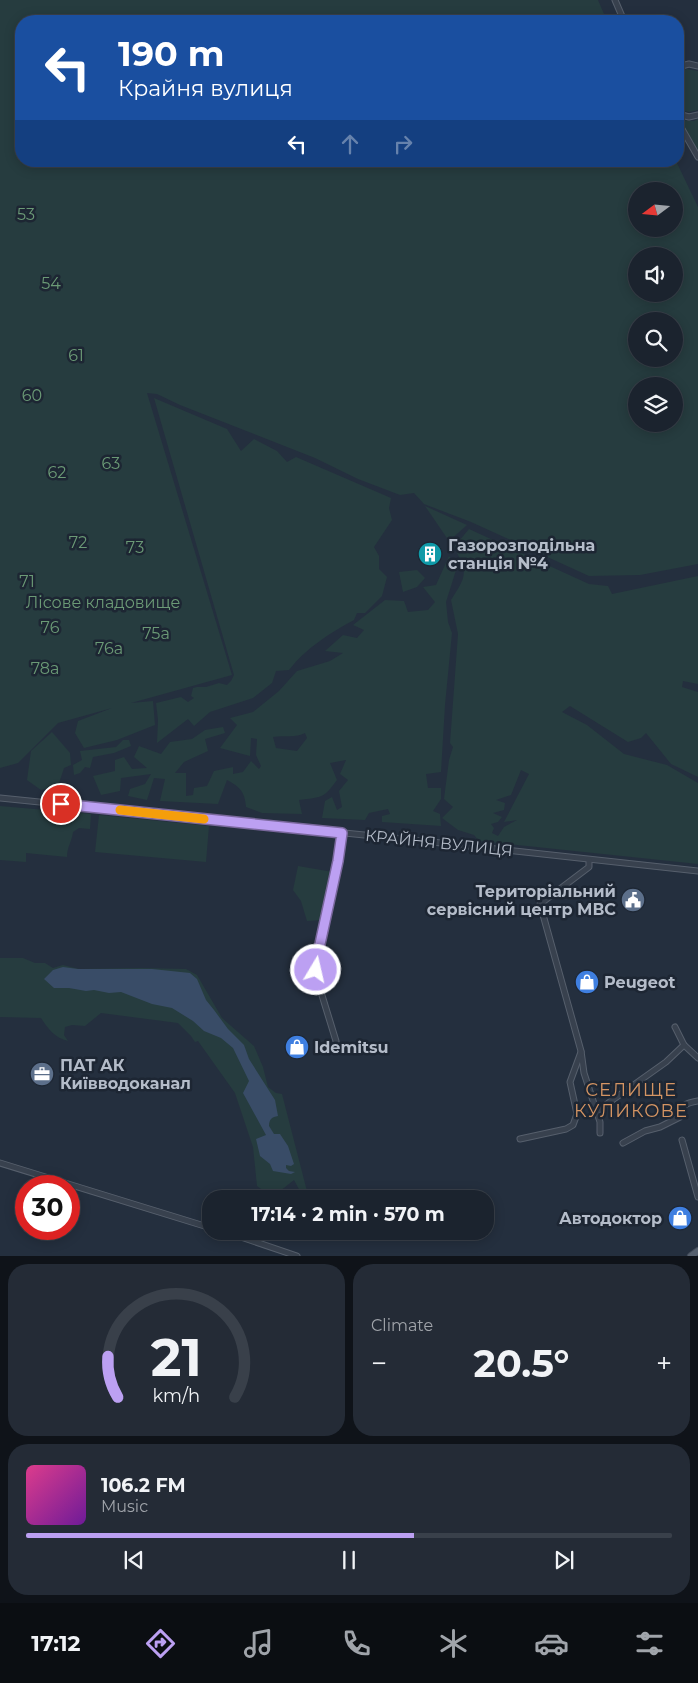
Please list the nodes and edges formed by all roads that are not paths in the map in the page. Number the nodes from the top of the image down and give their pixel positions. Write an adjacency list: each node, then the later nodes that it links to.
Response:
1 (615, 0): 2 (street)
2 (621, 15)
3 (684, 64): 4 (street)
4 (697, 65)
5 (698, 115): 6 (street)
6 (684, 116)
7 (684, 132): 8 (street)
8 (698, 157)
9 (0, 798): 10 (street, КРАЙНЯ ВУЛИЦЯ)
10 (342, 833): 11 (street, КРАЙНЯ ВУЛИЦЯ); 14 (street)
11 (590, 860): 12 (street, КРАЙНЯ ВУЛИЦЯ); 16 (street)
12 (698, 871)
13 (675, 1027): 15 (street)
14 (336, 1041)
15 (684, 1045): 17 (street); 19 (street)
16 (581, 1051): 19 (street); 21 (street)
17 (698, 1058)
18 (698, 1101): 23 (street)
19 (597, 1111): 20 (street)
20 (600, 1134)
21 (520, 1139)
22 (682, 1140): 25 (street)
23 (623, 1143)
24 (0, 1163): 26 (street)
25 (698, 1197)
26 (202, 1225)
27 (250, 1240): 29 (street)
28 (698, 1251): 30 (main road)
29 (297, 1256)
30 (691, 1256)

